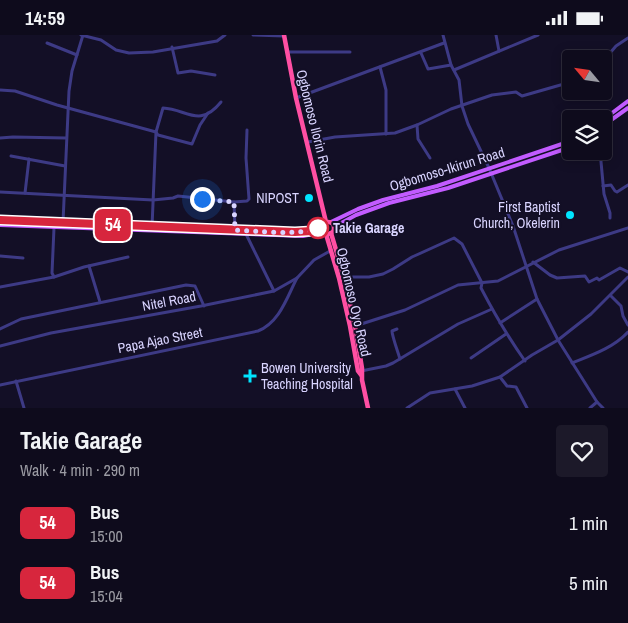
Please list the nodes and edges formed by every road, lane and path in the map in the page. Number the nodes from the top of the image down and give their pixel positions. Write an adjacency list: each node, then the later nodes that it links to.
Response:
1 (82, 35): 11 (street); 17 (street)
2 (225, 35): 11 (street)
3 (253, 35): 4 (street)
4 (284, 35): 14 (highway, Ogbomoso Ilorin Road)
5 (443, 35): 10 (street)
6 (496, 35): 12 (street)
7 (538, 35): 12 (street)
8 (628, 38): 13 (street)
9 (47, 43): 17 (street)
10 (444, 43): 16 (street); 18 (street)
11 (172, 47): 21 (street)
12 (499, 51): 20 (street)
13 (612, 51)
14 (286, 52): 15 (street); 24 (highway, Ogbomoso Ilorin Road)
15 (350, 52)
16 (421, 53): 18 (street); 19 (street)
17 (77, 55): 28 (street)
18 (451, 65): 20 (street)
19 (380, 67): 24 (street); 36 (street)
20 (454, 70): 27 (street)
21 (215, 75)
22 (562, 85): 27 (street)
23 (0, 90): 28 (street)
24 (296, 98): 39 (highway, Ogbomoso Ilorin Road)
25 (628, 101): 31 (main road)
26 (221, 102): 30 (street)
27 (462, 106): 33 (street); 47 (street)
28 (67, 107): 35 (street); 38 (street)
29 (628, 107): 32 (main road)
30 (208, 113): 35 (street); 35 (street)
31 (612, 113)
32 (612, 119)
33 (417, 125): 36 (street); 43 (street)
34 (247, 130): 55 (street)
35 (156, 132): 54 (street)
36 (386, 134): 39 (street)
37 (0, 138): 38 (street)
38 (66, 138): 46 (street)
39 (308, 142): 59 (highway, Ogbomoso Ilorin Road)
40 (562, 144): 47 (main road, Ogbomoso-Ikirun Road)
41 (562, 150): 48 (main road, Ogbomoso-Ikirun Road)
42 (11, 156): 44 (street)
43 (430, 158)
44 (29, 159): 46 (street); 52 (street)
45 (601, 160): 50 (street)
46 (65, 166): 53 (street)
47 (489, 168): 48 (street); 59 (main road, Ogbomoso-Ikirun Road)
48 (490, 173): 59 (main road, Ogbomoso-Ikirun Road); 75 (street)
49 (628, 185): 50 (street)
50 (603, 186): 56 (street)
51 (0, 191): 52 (street)
52 (25, 193): 53 (street)
53 (64, 194): 54 (street); 58 (street)
54 (153, 200): 55 (street); 62 (street)
55 (234, 202): 66 (street)
56 (610, 218)
57 (0, 220): 58 (main road)
58 (63, 222): 61 (main road)
59 (330, 223): 63 (highway); 67 (highway)
60 (0, 225): 64 (main road)
61 (110, 227): 62 (main road); 64 (main road); 68 (main road)
62 (152, 227): 66 (main road)
63 (321, 227): 66 (main road); 67 (highway)
64 (54, 228): 77 (street)
65 (628, 228): 73 (street)
66 (235, 230)
67 (327, 233): 68 (main road); 69 (highway, Ogbomoso Oyo Road); 78 (highway, Ogbomoso Oyo Road)
68 (246, 234): 83 (street)
69 (330, 251): 80 (street, Nitel Road); 102 (highway, Ogbomoso Oyo Road)
70 (0, 256): 72 (street)
71 (128, 257): 74 (street)
72 (23, 258)
73 (533, 262): 75 (street); 76 (street)
74 (89, 266): 77 (street); 86 (street)
75 (526, 266): 81 (street); 85 (street)
76 (628, 272)
77 (54, 277): 82 (street)
78 (344, 277): 81 (street); 91 (highway, Ogbomoso Oyo Road)
79 (628, 277): 84 (street)
80 (297, 278): 83 (street, Nitel Road); 104 (street, Papa Ajao Street)
81 (482, 283): 88 (street); 91 (street)
82 (0, 287)
83 (274, 291): 87 (street, Nitel Road)
84 (611, 296): 90 (street); 96 (street)
85 (537, 299): 89 (street); 96 (street)
86 (100, 302): 87 (street); 92 (street)
87 (204, 306): 97 (street, Nitel Road)
88 (492, 309): 89 (street); 99 (street)
89 (500, 323): 95 (street)
90 (628, 325)
91 (355, 326): 102 (highway, Ogbomoso Oyo Road)
92 (0, 329)
93 (398, 329): 99 (street)
94 (628, 332): 101 (street)
95 (506, 334): 98 (street); 100 (street)
96 (558, 341): 100 (street); 101 (street)
97 (0, 346)
98 (470, 358)
99 (400, 359): 102 (street)
100 (525, 361): 103 (street)
101 (572, 363): 107 (street)
102 (360, 372): 109 (highway, Ogbomoso Oyo Road)
103 (500, 377): 106 (street); 112 (street)
104 (16, 381): 105 (street, Papa Ajao Street); 108 (street)
105 (0, 385)
106 (455, 389): 110 (street); 111 (street)
107 (597, 402): 113 (street); 114 (street)
108 (24, 408)
109 (368, 408)
110 (407, 408)
111 (465, 408)
112 (527, 408)
113 (590, 408)
114 (603, 408)

